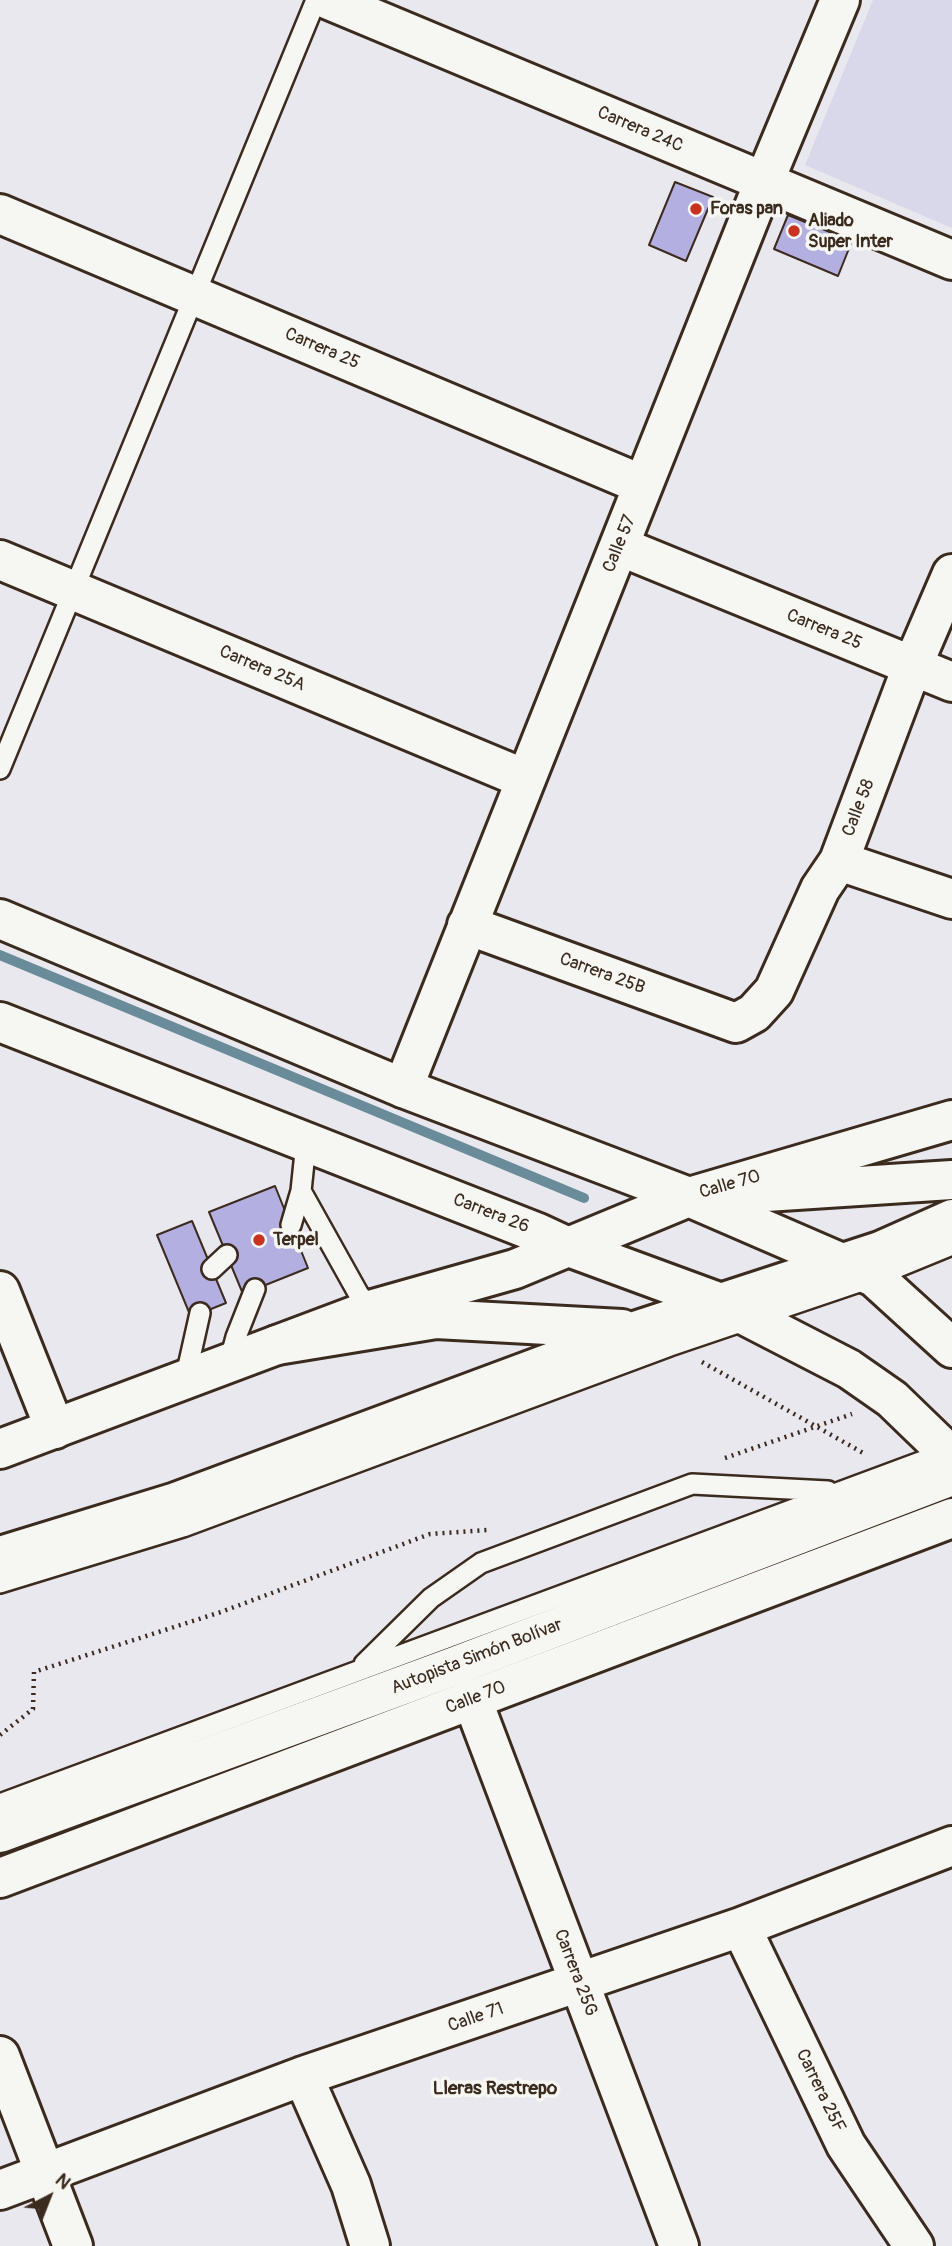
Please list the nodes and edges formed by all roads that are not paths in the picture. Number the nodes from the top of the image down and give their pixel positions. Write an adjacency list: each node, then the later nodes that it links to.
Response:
1 (316, 0): 7 (lane)
2 (329, 0): 4 (main road, Carrera 24C)
3 (840, 0): 4 (main road, Calle 57)
4 (764, 182): 6 (main road, Carrera 24C); 8 (main road, Calle 57)
5 (0, 214): 7 (main road, Carrera 25)
6 (952, 260)
7 (194, 296): 8 (main road, Carrera 25); 12 (lane)
8 (643, 485): 9 (main road, Calle 57)
9 (619, 546): 13 (main road, Carrera 25); 16 (main road, Calle 57)
10 (0, 560): 12 (main road, Carrera 25A)
11 (952, 574): 13 (main road, Calle 58)
12 (73, 591): 15 (lane); 16 (main road, Carrera 25A)
13 (912, 667): 14 (main road, Carrera 25); 17 (main road, Calle 58)
14 (952, 682)
15 (0, 769)
16 (525, 779): 20 (main road, Calle 57)
17 (839, 861): 18 (main road); 22 (main road, Calle 58)
18 (952, 900)
19 (0, 919): 23 (main road)
20 (467, 925): 22 (main road, Carrera 25B); 23 (main road, Calle 57)
21 (0, 1022): 25 (main road, Carrera 26)
22 (736, 1023)
23 (403, 1088): 28 (main road)
24 (952, 1120): 28 (main road, Calle 70)
25 (306, 1143): 27 (lane); 32 (main road, Carrera 26)
26 (952, 1180): 28 (main road)
27 (301, 1191): 30 (lane); 36 (lane)
28 (689, 1197): 32 (main road, Calle 70); 33 (main road)
29 (952, 1219): 33 (main road)
30 (291, 1225)
31 (952, 1245): 33 (lane)
32 (566, 1247): 36 (main road, Calle 70); 37 (main road, Carrera 26)
33 (858, 1270): 37 (main road); 41 (main road)
34 (255, 1289): 42 (lane)
35 (0, 1291): 44 (main road)
36 (370, 1310): 40 (main road, Calle 70)
37 (736, 1311): 39 (main road); 46 (main road, Carrera 26); 50 (lane)
38 (200, 1313): 43 (lane)
39 (638, 1330): 40 (main road); 49 (main road)
40 (277, 1345): 42 (main road, Calle 70)
41 (952, 1348)
42 (229, 1363): 43 (main road, Calle 70)
43 (185, 1380): 44 (main road, Calle 70)
44 (55, 1429): 45 (main road, Calle 70)
45 (0, 1449)
46 (951, 1459): 47 (lane); 54 (main road, Autopista Simón Bolívar)
47 (838, 1492): 51 (lane); 51 (lane)
48 (952, 1518): 52 (main road, Calle 70)
49 (0, 1556)
50 (0, 1583)
51 (358, 1669): 53 (lane)
52 (472, 1699): 56 (main road, Calle 70); 58 (main road, Carrera 25G)
53 (0, 1804)
54 (0, 1833)
55 (952, 1847): 57 (main road, Calle 71)
56 (0, 1878)
57 (741, 1927): 58 (main road, Calle 71); 66 (main road, Carrera 25F)
58 (579, 1982): 60 (main road, Calle 71); 65 (main road, Carrera 25G)
59 (0, 2056): 61 (main road)
60 (303, 2076): 61 (main road, Calle 71); 64 (main road)
61 (45, 2173): 62 (main road, Calle 71); 63 (main road)
62 (0, 2190)
63 (73, 2246)
64 (370, 2246)
65 (679, 2246)
66 (914, 2246)

